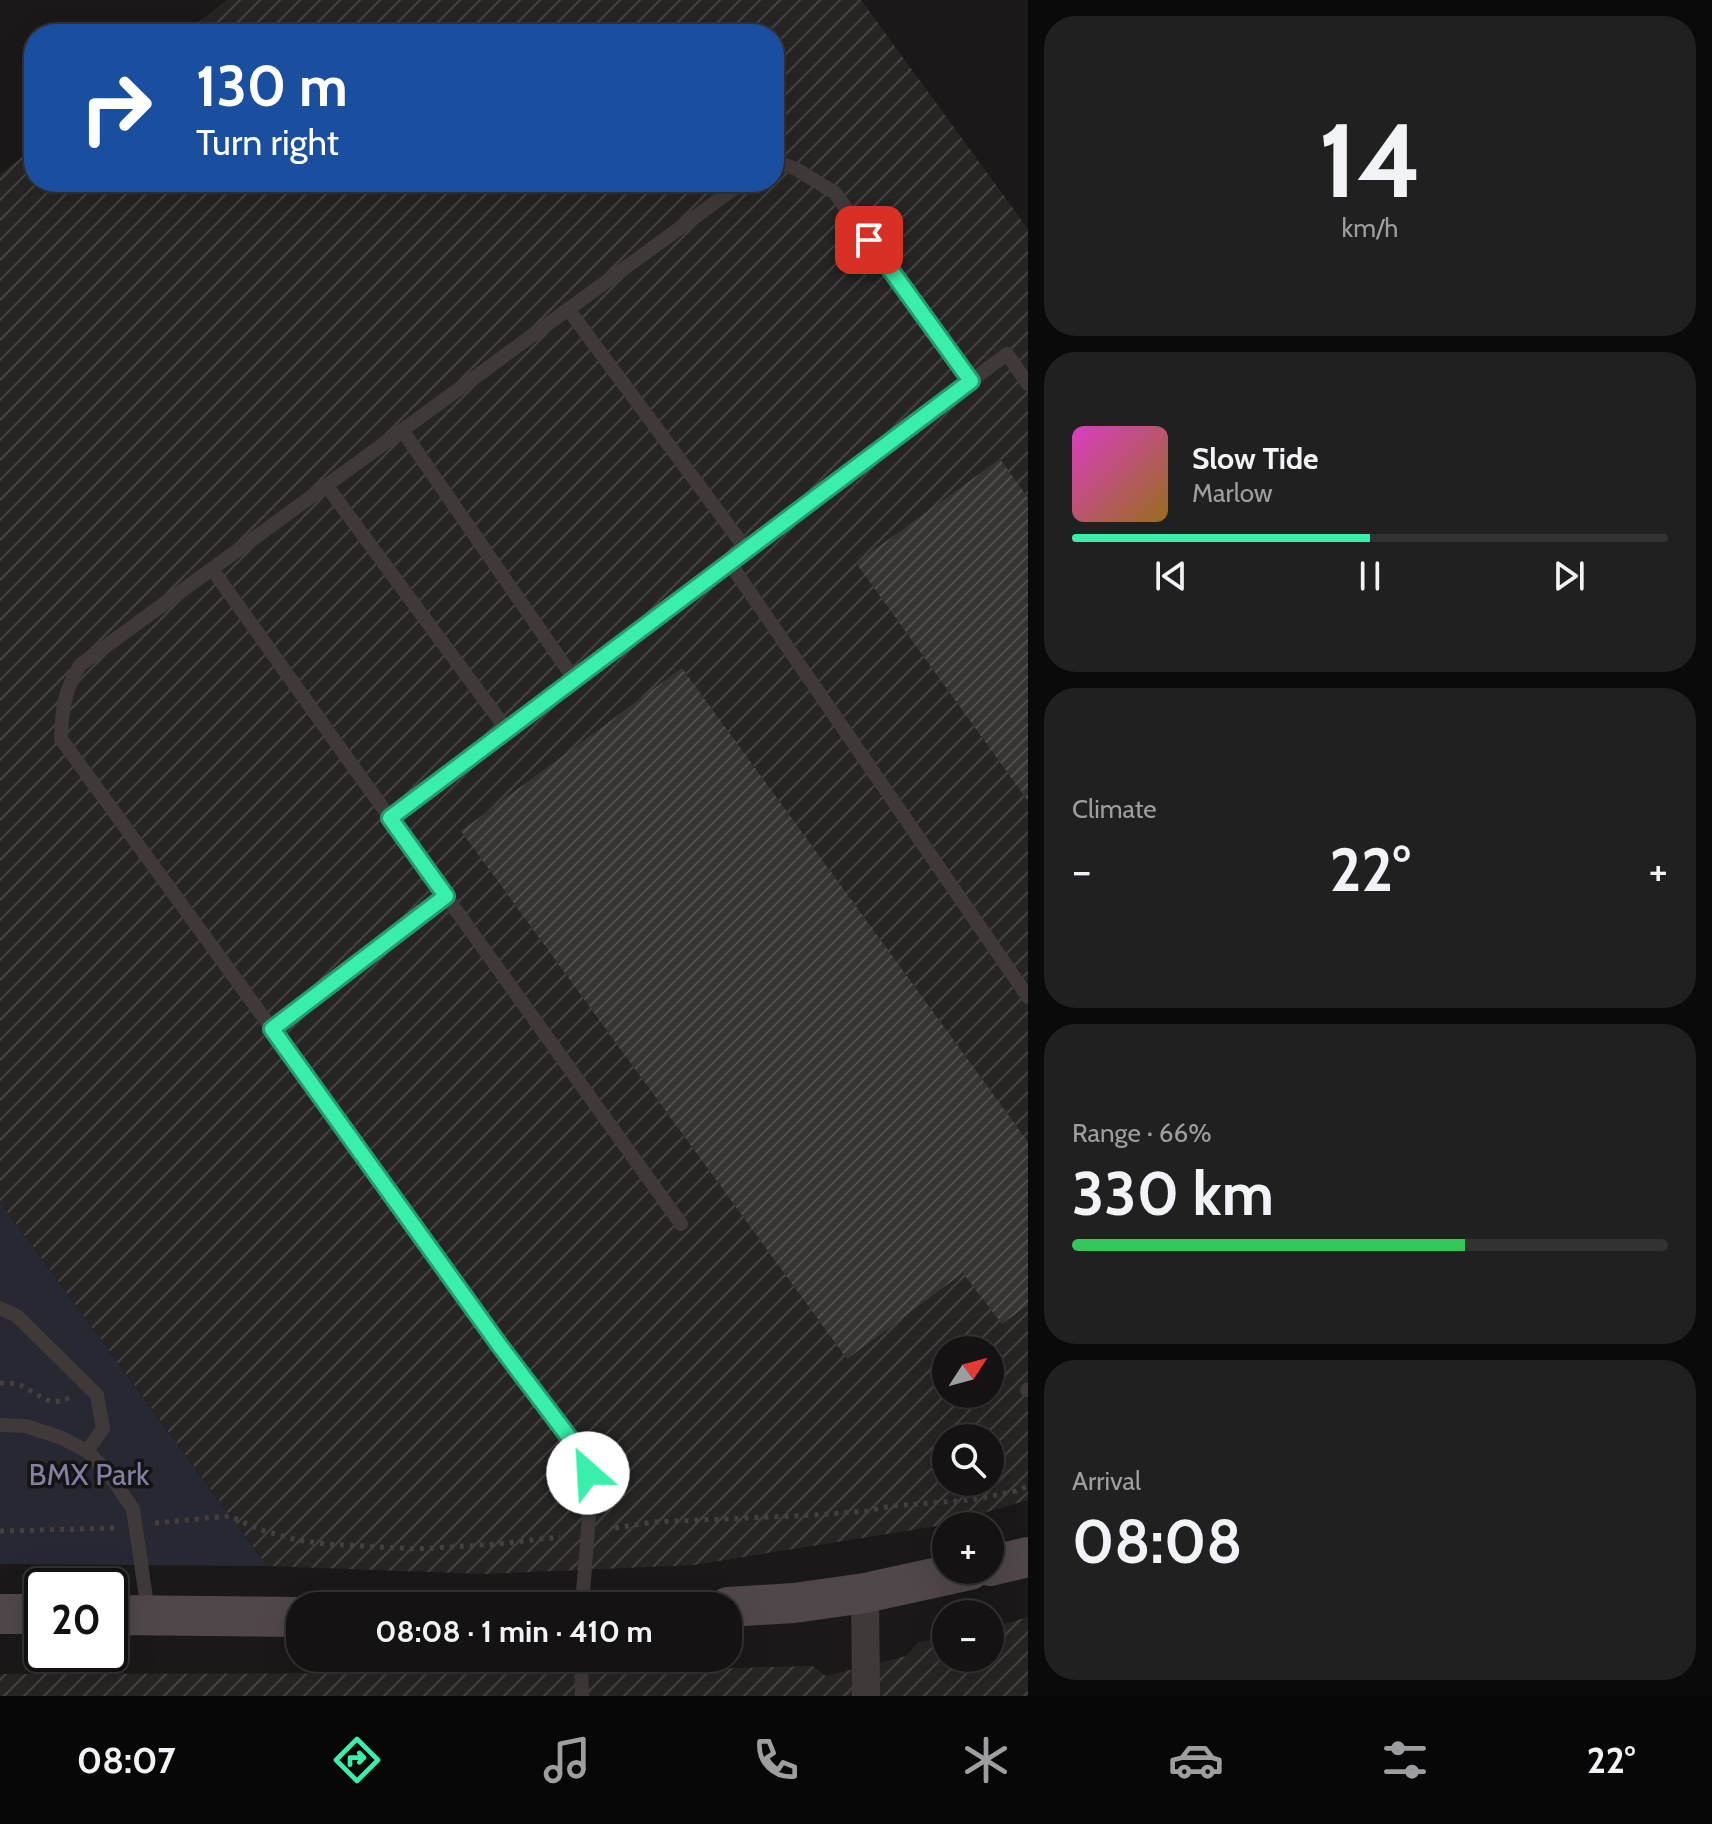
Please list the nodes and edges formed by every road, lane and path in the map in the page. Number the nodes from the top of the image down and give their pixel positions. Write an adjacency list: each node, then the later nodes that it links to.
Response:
1 (784, 165): 4 (lane)
2 (729, 192): 3 (lane)
3 (568, 309): 6 (lane); 8 (lane)
4 (971, 381): 5 (lane); 8 (lane)
5 (1028, 384)
6 (402, 430): 7 (lane); 11 (lane)
7 (326, 485): 10 (lane); 12 (lane)
8 (746, 549): 9 (lane)
9 (729, 562): 11 (lane); 15 (lane)
10 (212, 569): 13 (lane); 16 (lane)
11 (574, 679): 12 (lane)
12 (507, 730): 13 (lane)
13 (390, 818): 14 (lane)
14 (446, 896): 16 (lane); 17 (lane)
15 (1028, 997)
16 (272, 1029): 31 (lane)
17 (681, 1224)
18 (0, 1308): 20 (lane)
19 (0, 1383): 20 (path)
20 (85, 1383): 22 (lane)
21 (0, 1425): 22 (lane)
22 (87, 1451): 24 (lane)
23 (1028, 1486): 25 (path)
24 (135, 1525): 26 (path); 27 (path); 36 (lane)
25 (615, 1528)
26 (0, 1531)
27 (560, 1537)
28 (1028, 1557): 29 (street)
29 (1004, 1563)
30 (932, 1578): 32 (street)
31 (583, 1592)
32 (865, 1593): 33 (street); 40 (street)
33 (742, 1606)
34 (0, 1614): 35 (street)
35 (24, 1614)
36 (129, 1615): 37 (street)
37 (286, 1617)
38 (581, 1672): 39 (lane)
39 (582, 1696)
40 (866, 1696)

